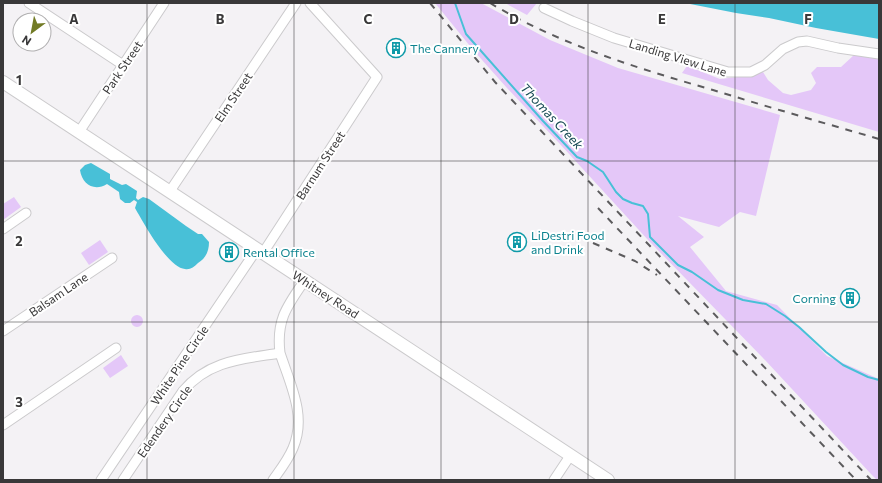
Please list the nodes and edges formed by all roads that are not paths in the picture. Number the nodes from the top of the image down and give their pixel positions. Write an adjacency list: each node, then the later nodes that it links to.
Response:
1 (29, 3): 7 (street)
2 (164, 3): 7 (street, Park Street)
3 (296, 3): 10 (street, Elm Street)
4 (310, 3): 13 (street, Barnum Street)
5 (544, 8): 6 (street, Landing View Lane)
6 (879, 54)
7 (123, 65): 9 (street, Park Street)
8 (3, 82): 9 (main road, Whitney Road)
9 (79, 132): 10 (main road, Whitney Road)
10 (170, 191): 13 (main road, Whitney Road)
11 (26, 213): 12 (street)
12 (3, 229)
13 (260, 251): 15 (main road, Whitney Road); 21 (street, White Pine Circle)
14 (112, 258): 16 (street, Balsam Lane)
15 (305, 280): 18 (street); 20 (main road, Whitney Road)
16 (3, 331)
17 (116, 348): 19 (street)
18 (280, 353): 22 (street, Edendery Circle); 23 (street)
19 (3, 425)
20 (570, 456): 24 (street); 25 (main road, Whitney Road)
21 (101, 480)
22 (123, 480)
23 (273, 480)
24 (554, 480)
25 (608, 480)

